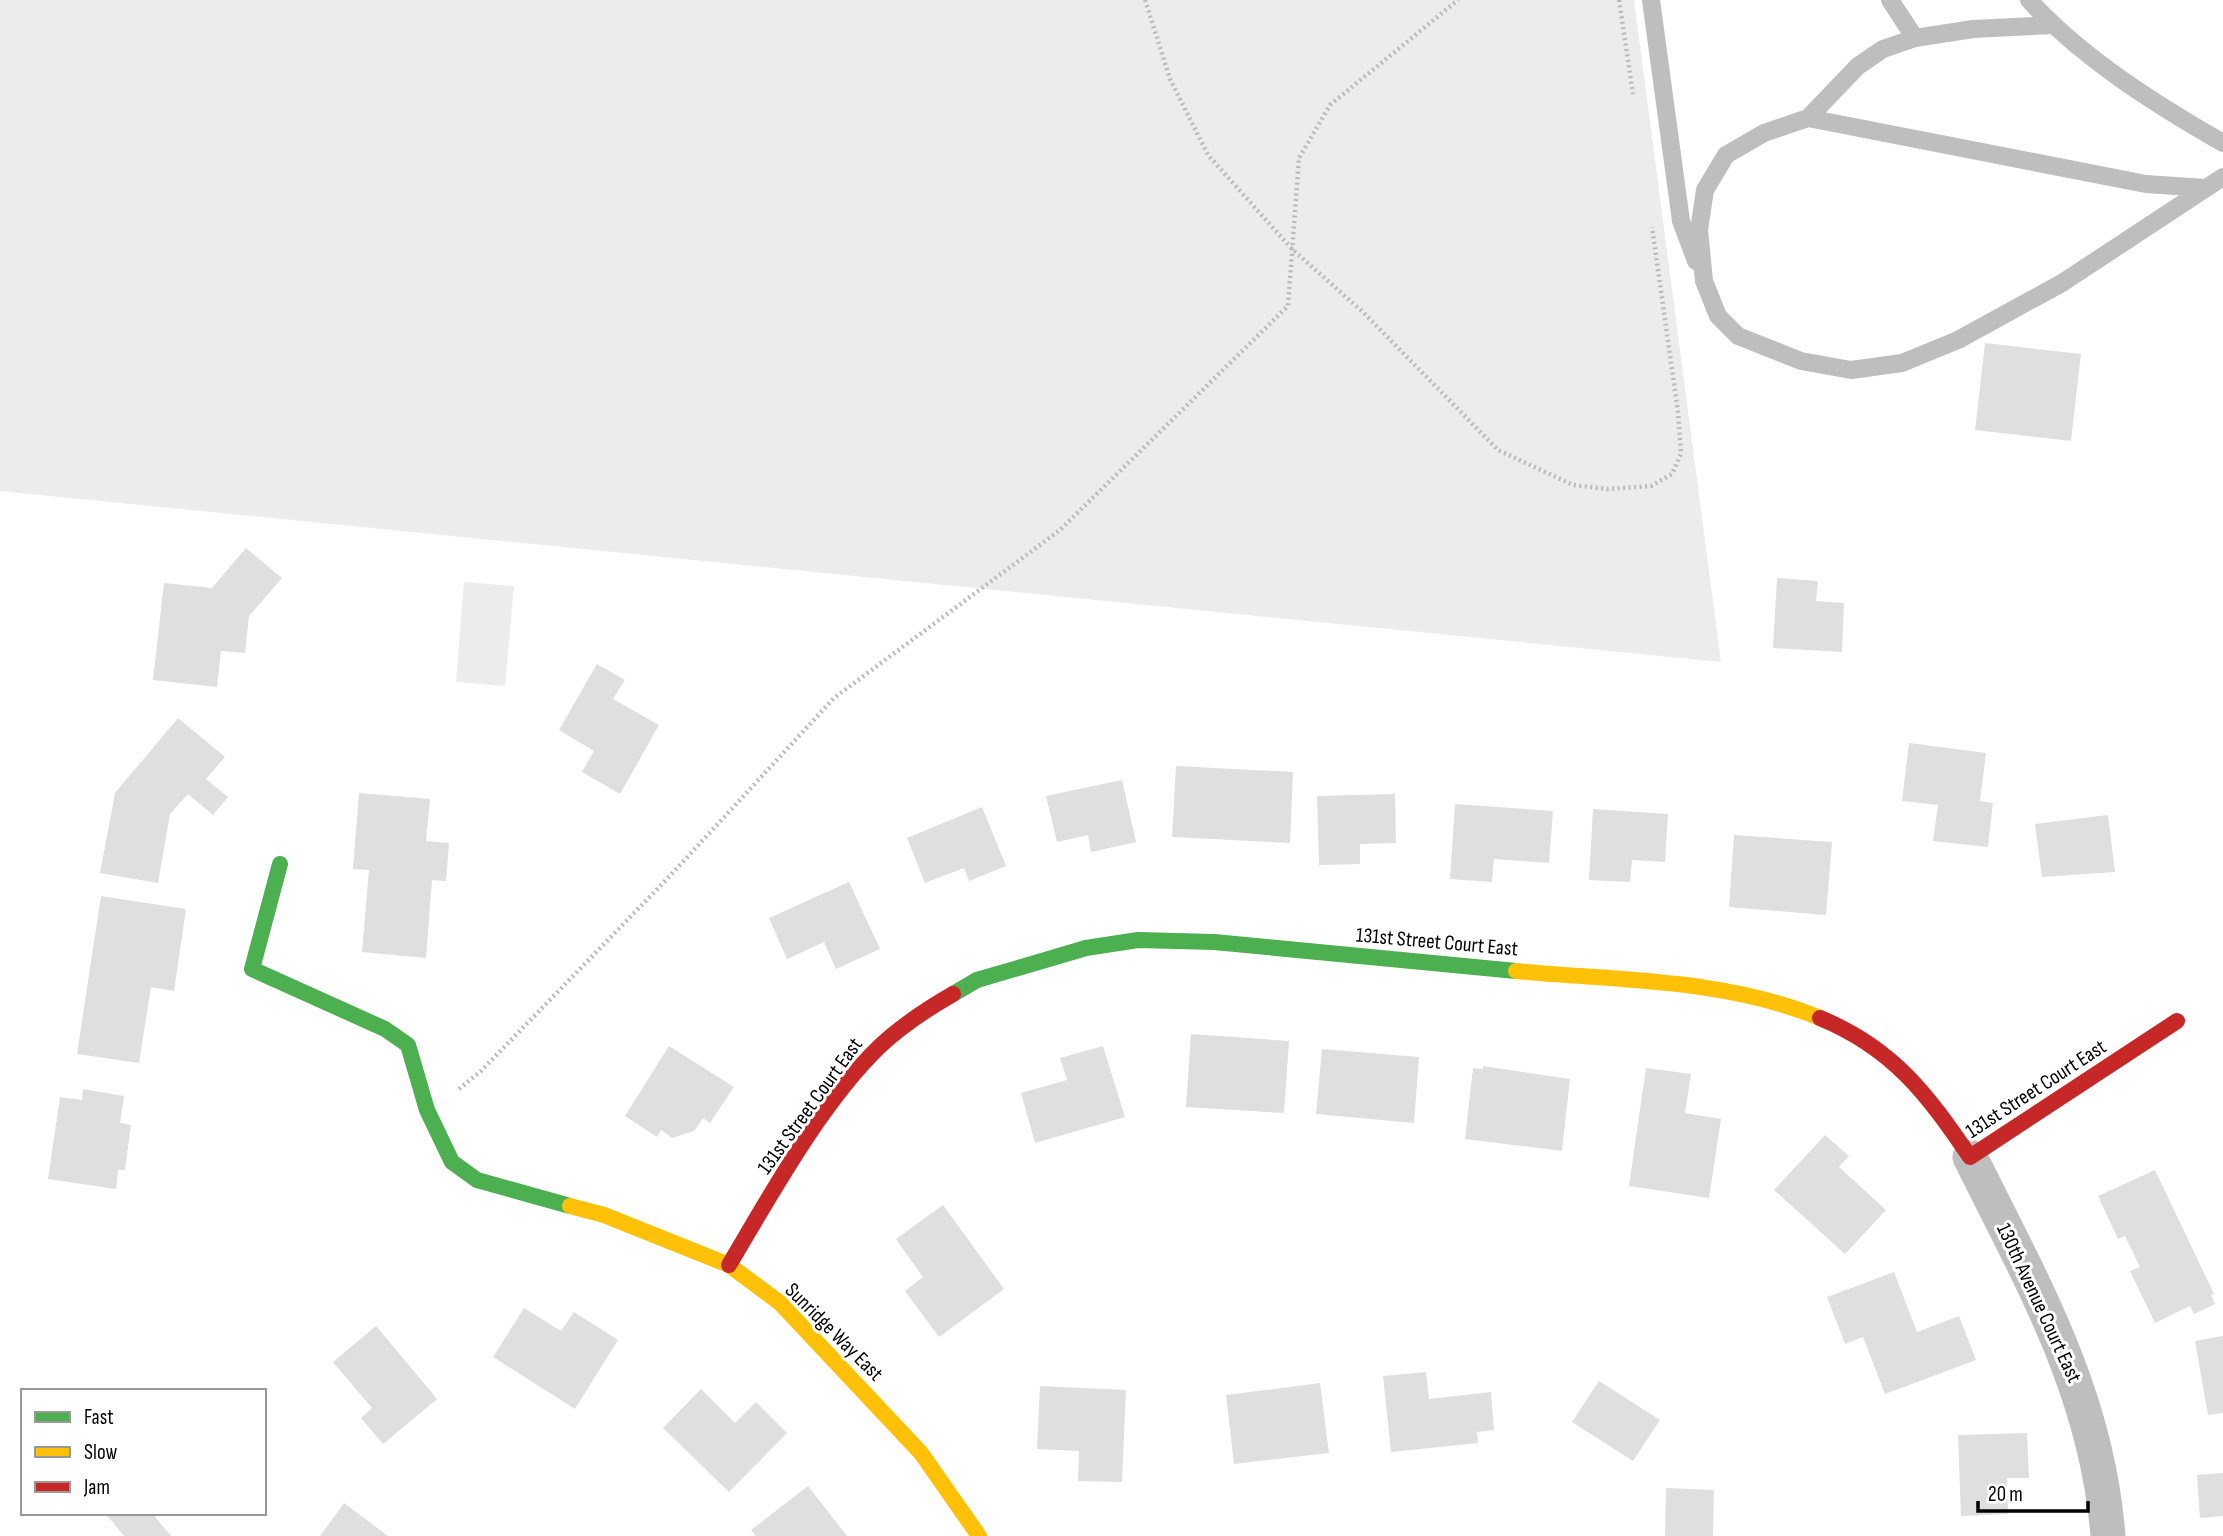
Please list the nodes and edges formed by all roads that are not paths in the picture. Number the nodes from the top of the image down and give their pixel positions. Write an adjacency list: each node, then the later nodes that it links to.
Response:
1 (1651, 0): 10 (lane)
2 (1890, 0): 5 (lane)
3 (2029, 0): 4 (lane)
4 (2052, 25): 5 (lane); 7 (lane)
5 (1915, 38): 6 (lane)
6 (1808, 118): 9 (lane); 10 (lane)
7 (2223, 143)
8 (2223, 177): 9 (lane)
9 (2205, 188): 10 (lane)
10 (1704, 281)
11 (280, 864): 14 (street, Sunridge Way East)
12 (2177, 1021): 13 (street, 131st Street Court East)
13 (1970, 1157): 14 (street, 131st Street Court East); 16 (street, 130th Avenue Court East)
14 (729, 1265): 15 (street, Sunridge Way East)
15 (979, 1536)
16 (2108, 1536)

